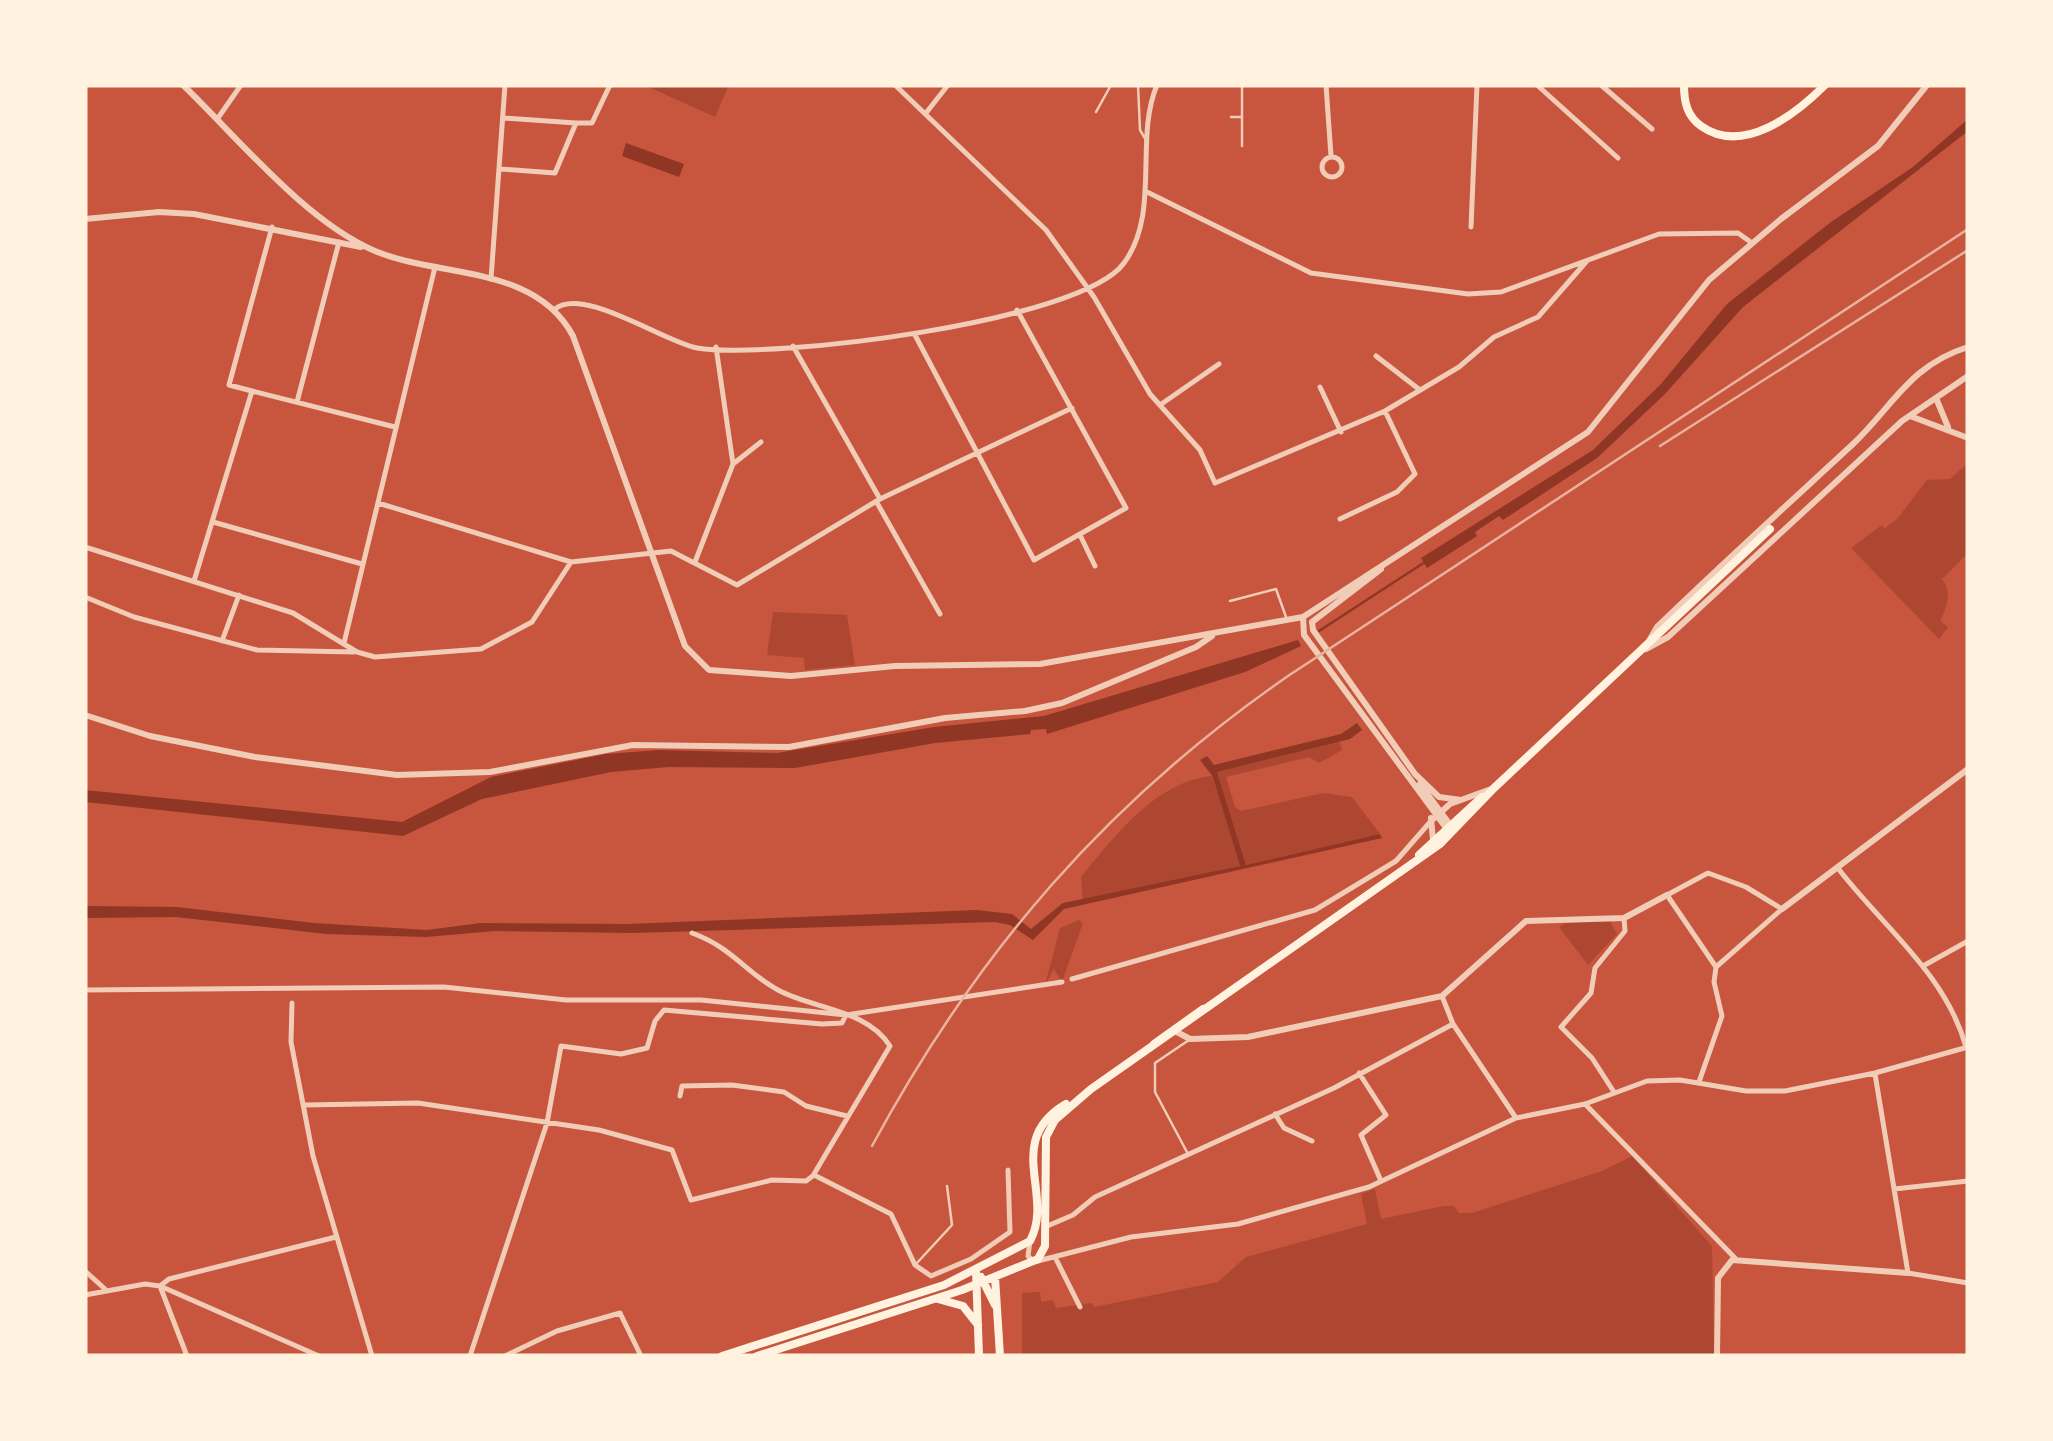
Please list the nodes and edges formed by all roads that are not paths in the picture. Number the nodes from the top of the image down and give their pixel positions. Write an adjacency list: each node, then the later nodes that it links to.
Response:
1 (183, 85): 22 (street)
2 (240, 85): 22 (street)
3 (505, 85): 23 (street)
4 (610, 85): 24 (street)
5 (895, 85): 18 (street)
6 (948, 85): 18 (street)
7 (1111, 85): 19 (lane)
8 (1138, 85): 26 (lane)
9 (1157, 85): 26 (street)
10 (1242, 85): 21 (lane)
11 (1326, 85): 28 (street)
12 (1477, 85): 34 (street)
13 (1537, 85): 29 (street)
14 (1601, 85): 25 (street)
15 (1684, 85): 16 (main road)
16 (1825, 85)
17 (1927, 85): 37 (street)
18 (926, 112): 42 (street)
19 (1096, 112)
20 (1231, 116): 21 (lane)
21 (1242, 117): 27 (lane)
22 (218, 118): 33 (street)
23 (503, 118): 24 (street); 30 (street)
24 (576, 123): 30 (street)
25 (1652, 129)
26 (1146, 141): 31 (street)
27 (1242, 146)
28 (1331, 156): 28 (street)
29 (1618, 158)
30 (499, 169): 41 (street)
31 (1145, 191): 39 (street); 42 (street)
32 (85, 219): 35 (street)
33 (328, 222): 36 (street); 38 (street)
34 (1470, 227)
35 (272, 228): 36 (street); 54 (street)
36 (337, 241): 38 (street); 56 (street)
37 (1752, 243): 39 (street); 76 (street)
38 (372, 250): 40 (street)
39 (1586, 262): 53 (street)
40 (436, 264): 41 (street); 62 (street)
41 (491, 279): 43 (street)
42 (1089, 291): 44 (street); 57 (street)
43 (554, 309): 48 (street); 77 (street)
44 (1018, 310): 45 (street); 59 (street)
45 (914, 334): 46 (street); 67 (street)
46 (793, 346): 48 (street); 69 (street)
47 (1968, 346): 58 (street)
48 (716, 347): 68 (street)
49 (1376, 356): 53 (street)
50 (1219, 364): 57 (street)
51 (1968, 376): 55 (street)
52 (1320, 387): 64 (street)
53 (1420, 390): 60 (street)
54 (252, 391): 56 (street); 72 (street)
55 (1936, 396): 61 (street); 63 (street)
56 (297, 402): 62 (street)
57 (1160, 405): 64 (street)
58 (1887, 407): 61 (street); 93 (street)
59 (1072, 408): 67 (street); 74 (street)
60 (1385, 411): 64 (street); 71 (street)
61 (1906, 418): 63 (street); 93 (street)
62 (395, 427): 70 (street)
63 (1949, 429): 65 (street)
64 (1341, 432)
65 (1968, 438)
66 (761, 442): 68 (street)
67 (976, 454): 69 (street); 74 (street)
68 (733, 464): 79 (street)
69 (878, 500): 79 (street); 86 (street)
70 (378, 502): 78 (street); 80 (street)
71 (1340, 519)
72 (214, 522): 80 (street); 82 (street)
73 (1770, 529): 93 (main road)
74 (1080, 536): 81 (street)
75 (85, 546): 82 (street)
76 (1408, 546): 87 (street); 89 (street)
77 (652, 552): 78 (street); 79 (street); 90 (street)
78 (571, 562): 94 (street)
79 (695, 562)
80 (362, 564): 92 (street)
81 (1095, 566)
82 (194, 580): 83 (street)
83 (239, 595): 91 (street); 92 (street)
84 (85, 597): 91 (street)
85 (1230, 601): 88 (lane)
86 (940, 614)
87 (1303, 617): 88 (street); 89 (street); 100 (street)
88 (1286, 618): 90 (street)
89 (1312, 626): 97 (street)
90 (1218, 632): 95 (street)
91 (222, 641): 94 (street)
92 (344, 643): 94 (street)
93 (1645, 649): 98 (main road)
94 (357, 652)
95 (85, 714)
96 (1968, 769): 103 (street)
97 (1415, 774): 99 (street); 100 (street)
98 (1496, 786): 99 (street); 101 (main road)
99 (1461, 800): 100 (street)
100 (1434, 816): 101 (street); 102 (street); 112 (street)
101 (1450, 829): 102 (main road); 104 (main road)
102 (1433, 840): 104 (main road)
103 (1837, 867): 106 (street); 111 (street)
104 (1406, 870): 119 (main road)
105 (1667, 895): 106 (street); 107 (street); 110 (street)
106 (1782, 909): 110 (street)
107 (1624, 918): 115 (street); 126 (street)
108 (692, 933): 117 (street)
109 (1968, 941): 111 (street)
110 (1716, 966): 124 (street)
111 (1923, 966): 121 (street)
112 (1072, 979)
113 (1062, 982): 117 (street)
114 (85, 990): 117 (street)
115 (1442, 996): 118 (street); 120 (street)
116 (292, 1003): 129 (street)
117 (846, 1016): 131 (street); 133 (street)
118 (1453, 1024): 122 (street); 132 (street)
119 (1174, 1031): 120 (street); 125 (main road)
120 (1190, 1039): 135 (lane)
121 (1967, 1047): 123 (street)
122 (1358, 1073): 130 (street); 138 (street)
123 (1875, 1074): 124 (street); 141 (street)
124 (1699, 1082): 126 (street)
125 (1091, 1088): 142 (main road); 144 (main road)
126 (1614, 1092): 128 (street)
127 (680, 1096): 131 (street)
128 (1585, 1104): 132 (street); 145 (street)
129 (305, 1105): 133 (street); 143 (street)
130 (1275, 1114): 134 (street); 135 (street)
131 (847, 1116): 137 (street)
132 (1516, 1118): 138 (street)
133 (547, 1124): 137 (street); 168 (street)
134 (1312, 1141)
135 (1188, 1154): 142 (street)
136 (1008, 1170): 146 (street)
137 (814, 1174): 149 (street)
138 (1381, 1181): 147 (street)
139 (1968, 1181): 141 (street)
140 (946, 1186): 149 (lane)
141 (1894, 1190): 152 (street)
142 (1045, 1226): 148 (main road)
143 (336, 1236): 156 (street); 167 (street)
144 (1030, 1241): 148 (street); 150 (main road)
145 (1735, 1258): 152 (street); 174 (street)
146 (971, 1259): 149 (street); 150 (street)
147 (1056, 1259): 148 (street); 160 (street)
148 (1034, 1262): 153 (main road)
149 (915, 1265)
150 (976, 1270): 154 (main road); 163 (main road)
151 (85, 1271): 157 (street)
152 (1908, 1273): 155 (street)
153 (995, 1277): 154 (main road); 161 (main road)
154 (980, 1283): 159 (main road); 161 (main road); 162 (main road)
155 (1968, 1284)
156 (160, 1286): 157 (street); 165 (street); 166 (street)
157 (108, 1290): 158 (street)
158 (85, 1296)
159 (935, 1299): 162 (main road); 164 (main road)
160 (1080, 1307)
161 (1000, 1313): 173 (main road)
162 (980, 1329): 172 (main road)
163 (762, 1343): 164 (street); 171 (main road)
164 (762, 1355)
165 (187, 1356)
166 (318, 1356)
167 (372, 1356)
168 (470, 1356)
169 (505, 1356): 170 (street)
170 (640, 1356)
171 (722, 1356)
172 (979, 1356)
173 (1000, 1356)
174 (1717, 1356)

